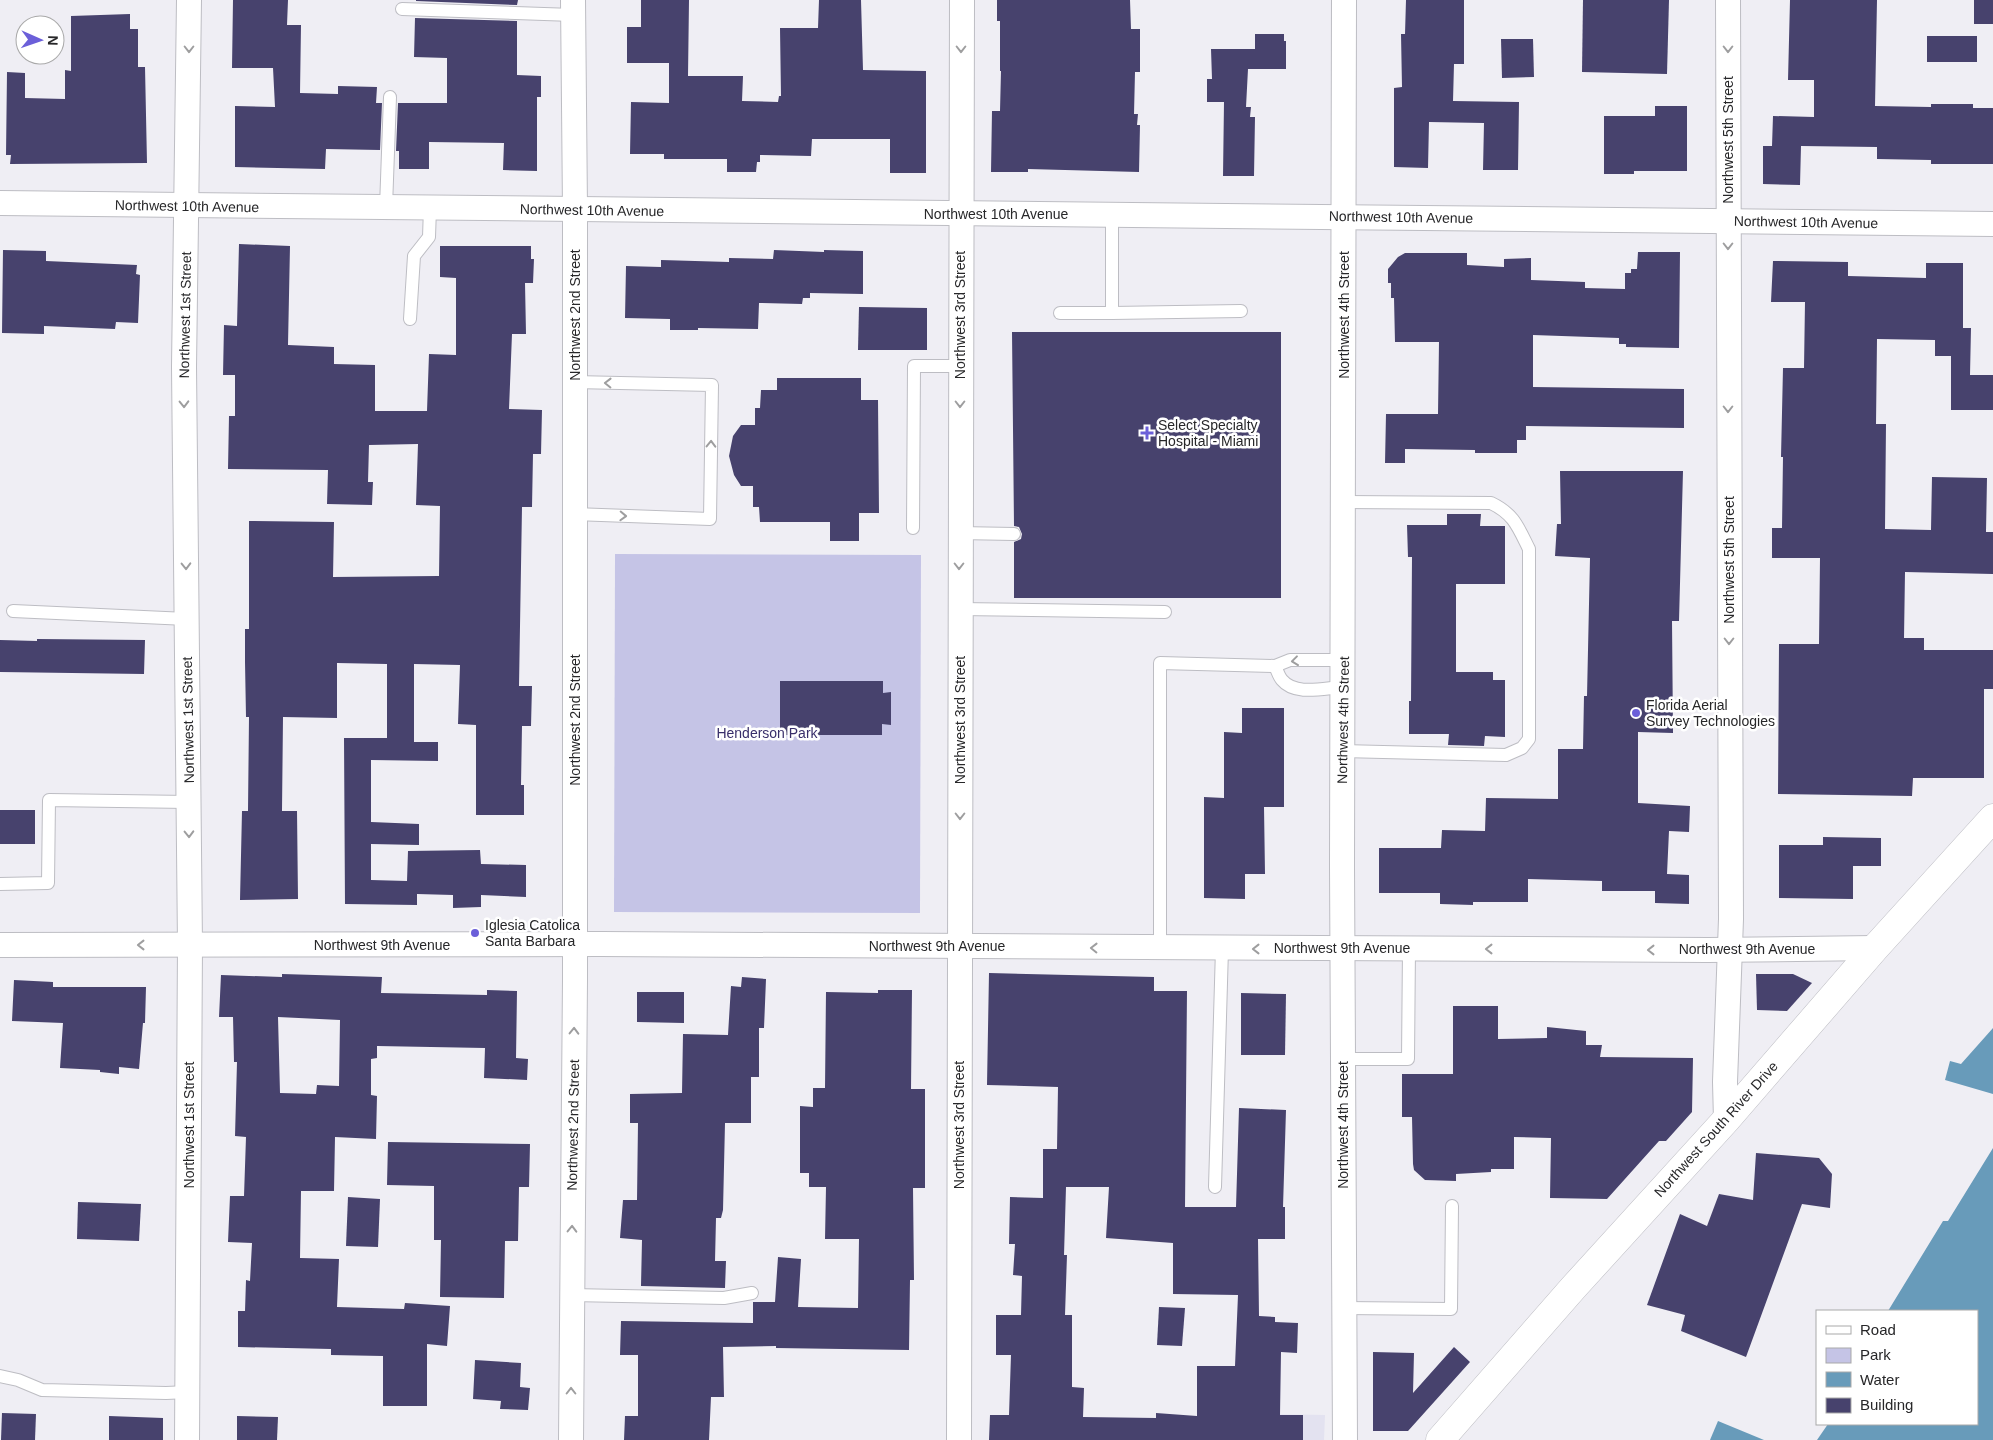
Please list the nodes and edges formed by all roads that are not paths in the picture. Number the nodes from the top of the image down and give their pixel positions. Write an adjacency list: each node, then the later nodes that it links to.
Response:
1 (189, 0): 9 (street, Northwest 1st Street, one-way to 9)
2 (962, 0): 13 (street, Northwest 3rd Street, one-way to 13)
3 (1344, 0): 15 (street, Northwest 4th Street)
4 (1728, 0): 16 (street, Northwest 5th Street, one-way to 16)
5 (573, 7): 6 (lane); 12 (street, Northwest 2nd Street)
6 (402, 9)
7 (390, 97): 10 (lane)
8 (0, 203): 9 (street, Northwest 10th Avenue)
9 (188, 206): 10 (street, Northwest 10th Avenue); 32 (street, Northwest 1st Street, one-way to 32)
10 (386, 207): 11 (street, Northwest 10th Avenue)
11 (430, 208): 12 (street, Northwest 10th Avenue); 21 (lane)
12 (575, 210): 13 (street, Northwest 10th Avenue); 23 (street, Northwest 2nd Street)
13 (961, 214): 14 (street, Northwest 10th Avenue); 22 (street, Northwest 3rd Street)
14 (1112, 215): 15 (street, Northwest 10th Avenue); 20 (lane)
15 (1345, 216): 16 (street, Northwest 10th Avenue); 24 (street, Northwest 4th Street)
16 (1728, 221): 17 (street, Northwest 10th Avenue); 49 (street, Northwest 5th Street, one-way to 49)
17 (1993, 224)
18 (1241, 310): 20 (lane)
19 (1060, 313): 20 (lane)
20 (1112, 313)
21 (410, 319)
22 (960, 366): 26 (lane); 27 (street, Northwest 3rd Street, one-way to 27)
23 (574, 382): 25 (street, Northwest 2nd Street); 25 (lane, one-way to 23)
24 (1344, 502): 33 (street, Northwest 4th Street); 36 (lane)
25 (574, 514): 40 (street, Northwest 2nd Street)
26 (912, 528)
27 (960, 533): 28 (lane); 29 (street, Northwest 3rd Street, one-way to 29)
28 (1014, 534)
29 (959, 609): 31 (lane); 43 (street, Northwest 3rd Street, one-way to 43)
30 (13, 611): 32 (lane)
31 (1165, 612)
32 (187, 619): 37 (street, Northwest 1st Street)
33 (1343, 660): 34 (lane, one-way to 34); 35 (street, Northwest 4th Street)
34 (1275, 666): 35 (lane); 44 (lane)
35 (1342, 687): 36 (street, Northwest 4th Street)
36 (1342, 751): 45 (street, Northwest 4th Street)
37 (188, 802): 39 (lane); 42 (street, Northwest 1st Street, one-way to 42)
38 (1993, 818): 47 (main road, Northwest South River Drive)
39 (0, 884)
40 (575, 944): 42 (street, Northwest 9th Avenue); 43 (street, Northwest 9th Avenue); 55 (street, Northwest 2nd Street, one-way to 40)
41 (0, 945): 42 (street, Northwest 9th Avenue, one-way to 41)
42 (190, 945): 58 (street, Northwest 1st Street)
43 (961, 946): 44 (street, Northwest 9th Avenue, one-way to 43); 61 (street, Northwest 3rd Street)
44 (1160, 948): 48 (street, Northwest 9th Avenue)
45 (1342, 948): 46 (street, Northwest 9th Avenue); 48 (street, Northwest 9th Avenue, one-way to 48); 50 (street, Northwest 4th Street)
46 (1409, 948): 49 (street, Northwest 9th Avenue, one-way to 46); 50 (lane)
47 (1875, 948): 49 (street, Northwest 9th Avenue); 51 (main road, Northwest South River Drive)
48 (1222, 949): 52 (lane)
49 (1729, 950): 51 (street, Northwest 5th Street)
50 (1343, 1058): 56 (street, Northwest 4th Street)
51 (1726, 1120): 63 (main road, Northwest South River Drive)
52 (1215, 1187)
53 (1452, 1206): 56 (lane)
54 (752, 1293): 55 (lane)
55 (571, 1295): 60 (street, Northwest 2nd Street, one-way to 55)
56 (1343, 1308): 62 (street, Northwest 4th Street)
57 (0, 1376): 58 (lane)
58 (188, 1392): 59 (street, Northwest 1st Street)
59 (187, 1440)
60 (571, 1440)
61 (959, 1440)
62 (1345, 1440)
63 (1440, 1440)

